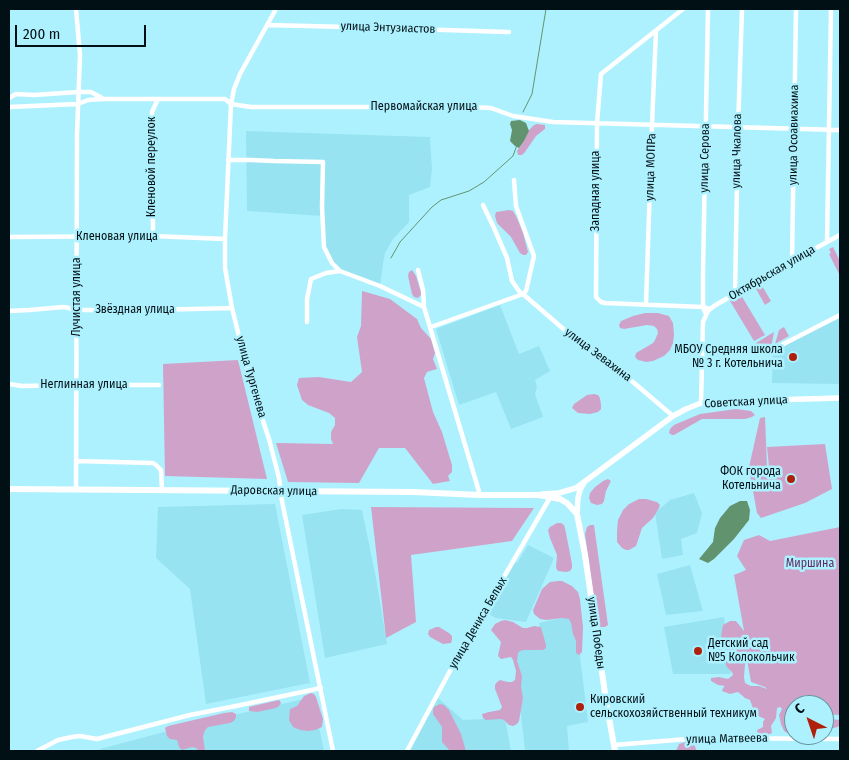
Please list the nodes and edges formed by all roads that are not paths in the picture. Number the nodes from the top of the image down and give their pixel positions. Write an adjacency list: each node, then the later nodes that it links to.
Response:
1 (76, 9): 11 (street, Лучистая улица)
2 (276, 9): 8 (street, улица Тургенева)
3 (683, 9): 9 (street)
4 (708, 9): 20 (street, улица Серова)
5 (742, 9): 21 (street, улица Чкалова)
6 (796, 9): 22 (street, улица Осоавиахима)
7 (832, 9): 23 (street)
8 (267, 25): 10 (street, улица Энтузиастов); 16 (street, улица Тургенева)
9 (656, 31): 18 (street, Западная улица); 19 (street, улица МОПРа)
10 (509, 32)
11 (78, 92): 12 (street); 13 (street); 15 (street, Лучистая улица)
12 (9, 98)
13 (103, 98): 14 (street, Первомайская улица); 15 (street, Первомайская улица)
14 (158, 99): 16 (street, Первомайская улица); 29 (street, Кленовой переулок)
15 (78, 104): 17 (street, Первомайская улица); 31 (street, Лучистая улица)
16 (231, 104): 18 (street, Первомайская улица); 25 (street, улица Тургенева)
17 (9, 107)
18 (597, 123): 19 (street, Первомайская улица); 39 (street, Западная улица)
19 (652, 125): 20 (street, Первомайская улица); 39 (street, улица МОПРа)
20 (706, 127): 21 (street, Первомайская улица); 41 (street, улица Серова)
21 (738, 128): 22 (street, Первомайская улица); 38 (street, улица Чкалова)
22 (794, 129): 23 (street, Первомайская улица); 34 (street, улица Осоавиахима)
23 (830, 130): 24 (street, Первомайская улица); 33 (street)
24 (840, 130)
25 (228, 160): 32 (street, улица Тургенева); 36 (street)
26 (514, 180): 37 (street)
27 (482, 205): 37 (street, улица Зевахина)
28 (840, 235): 33 (street, Октябрьская улица)
29 (153, 236): 31 (street, Кленовая улица); 32 (street, Кленовая улица)
30 (9, 237): 31 (street, Кленовая улица)
31 (77, 237): 45 (street, Лучистая улица)
32 (225, 239): 42 (street, улица Тургенева)
33 (827, 242): 34 (street, Октябрьская улица)
34 (792, 261): 38 (street, Октябрьская улица)
35 (418, 270): 40 (street)
36 (340, 271): 40 (street); 48 (street)
37 (522, 294): 49 (street); 56 (street, улица Зевахина)
38 (735, 294): 43 (street, Октябрьская улица)
39 (646, 304): 41 (street)
40 (424, 307): 49 (street)
41 (703, 307): 43 (street); 46 (street)
42 (232, 308): 45 (street, Звёздная улица); 62 (street, улица Тургенева)
43 (710, 309): 46 (street, Октябрьская улица)
44 (9, 310): 45 (street, Звёздная улица)
45 (77, 310): 52 (street, Лучистая улица)
46 (706, 314): 55 (street)
47 (840, 315): 50 (street)
48 (307, 322)
49 (431, 327): 64 (street)
50 (770, 351)
51 (9, 384): 52 (street, Неглинная улица)
52 (76, 385): 53 (street, Неглинная улица); 57 (street, Лучистая улица)
53 (159, 385)
54 (840, 398): 55 (main road, Советская улица)
55 (702, 404): 56 (main road, Советская улица)
56 (673, 416): 58 (main road, Советская улица)
57 (76, 461): 60 (street, Лучистая улица); 61 (street)
58 (585, 481): 63 (main road, Советская улица); 68 (main road, улица Победы)
59 (9, 489): 60 (highway, Даровская улица)
60 (76, 489): 61 (highway, Даровская улица)
61 (162, 490): 62 (highway, Даровская улица)
62 (280, 491): 64 (highway, Даровская улица); 69 (street, улица Тургенева)
63 (568, 491): 65 (main road, Даровская улица)
64 (480, 495): 65 (highway, Даровская улица)
65 (539, 495): 66 (highway, Даровская улица)
66 (551, 496): 67 (highway, Даровская улица); 74 (street, улица Дениса Белых)
67 (567, 502): 68 (highway, улица Победы)
68 (577, 514): 71 (highway, улица Победы)
69 (320, 688): 72 (street); 73 (street, улица Тургенева)
70 (840, 739): 71 (street, улица Матвеева)
71 (614, 748)
72 (37, 751)
73 (333, 751)
74 (406, 751)

